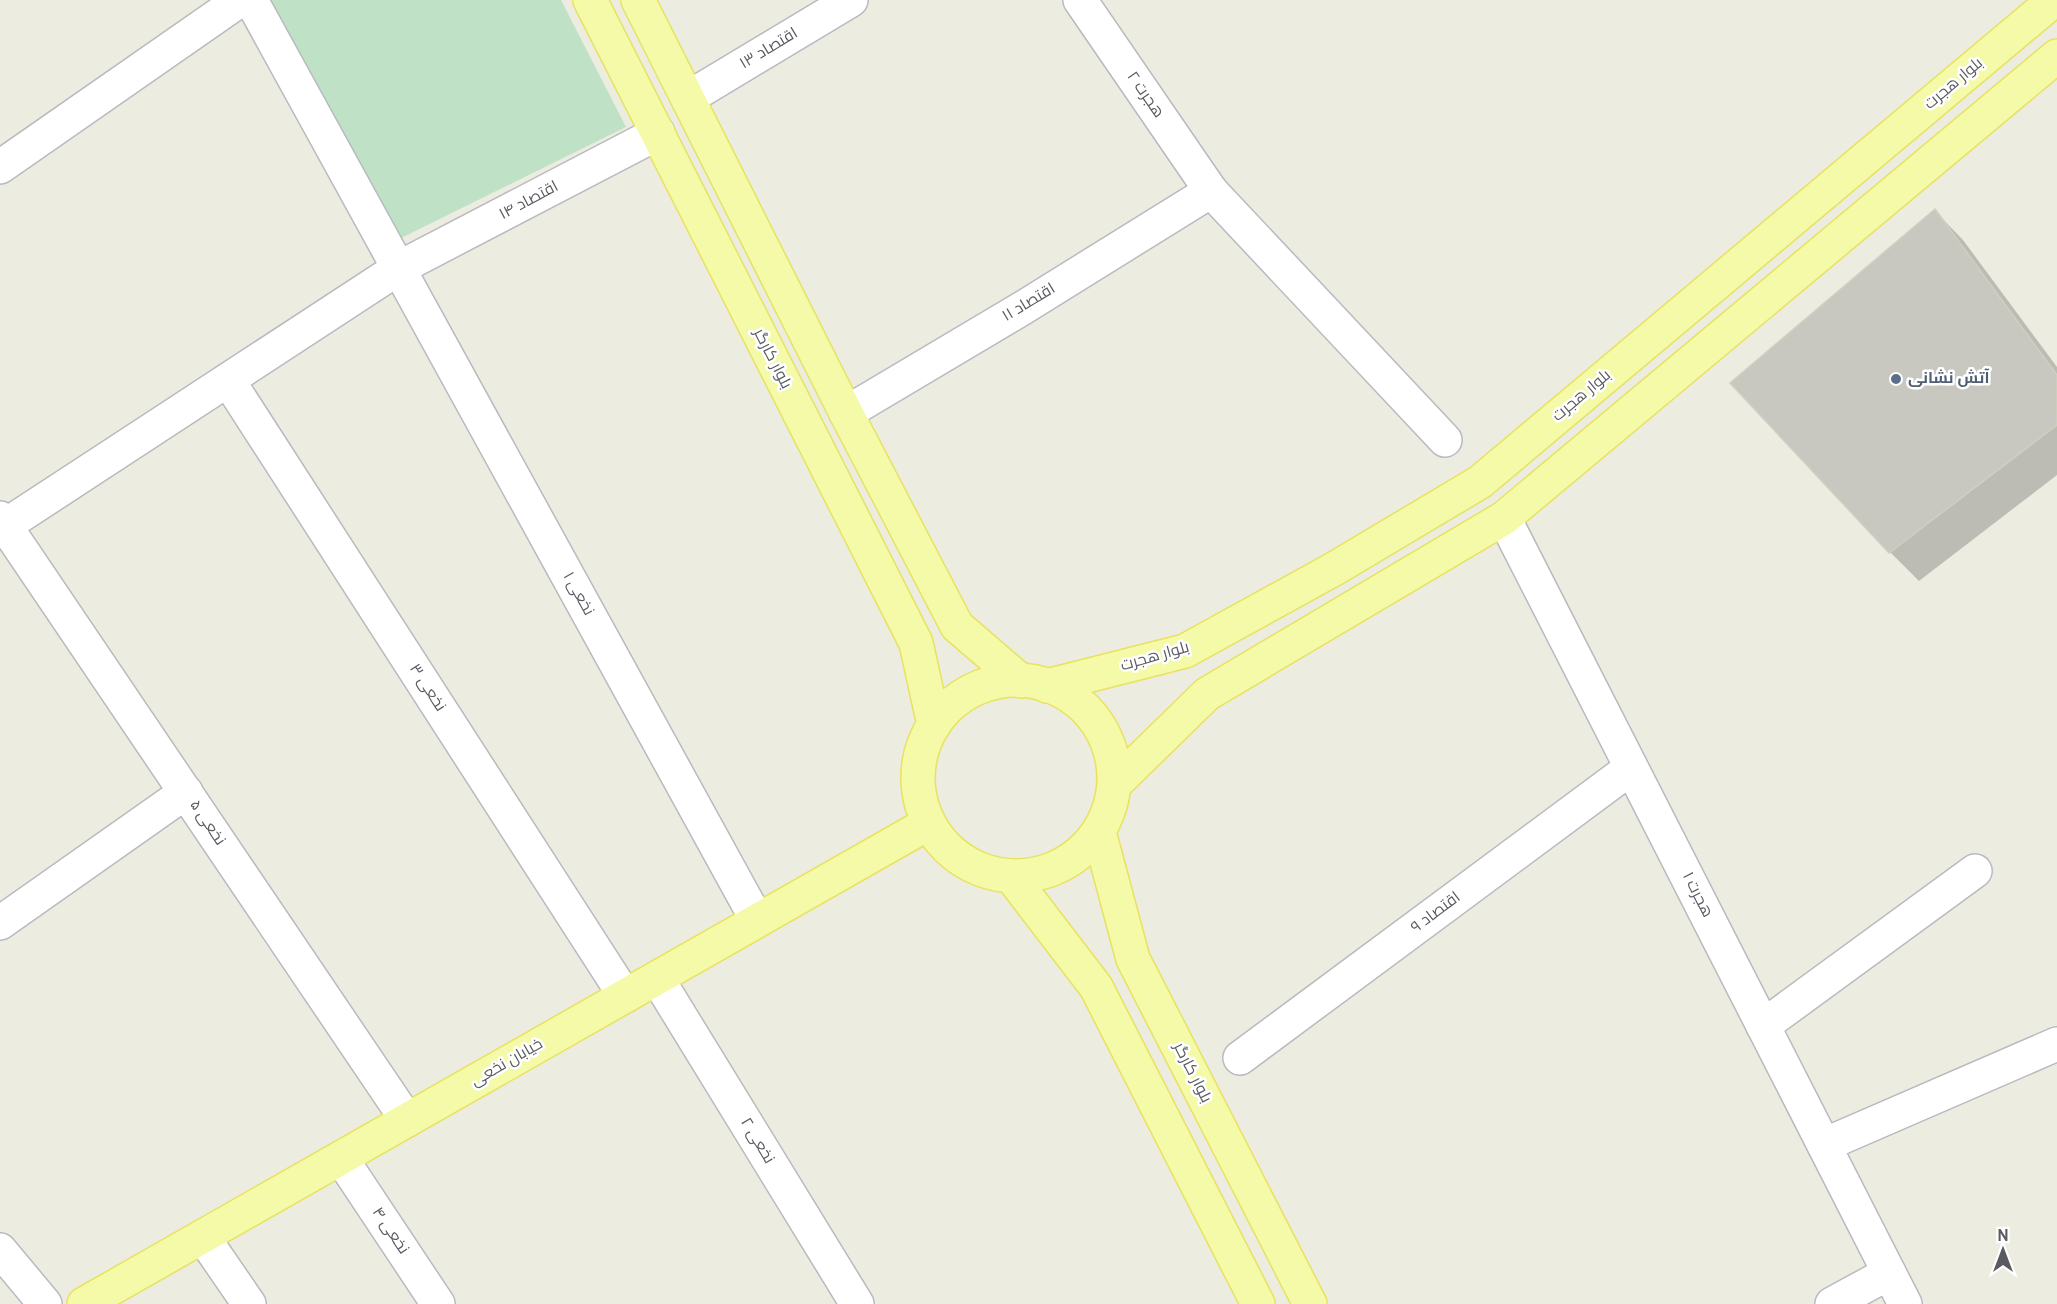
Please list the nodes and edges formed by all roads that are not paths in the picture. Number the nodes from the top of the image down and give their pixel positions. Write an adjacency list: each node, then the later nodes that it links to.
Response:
1 (240, 0): 11 (street)
2 (251, 0): 15 (street, نخعی ۱)
3 (590, 0): 10 (main road, بلوار کارگر)
4 (638, 0): 9 (main road)
5 (851, 0): 9 (street, اقتصاد ۱۳)
6 (1080, 0): 12 (street, هجرت ۲)
7 (2054, 0): 13 (main road, بلوار هجرت)
8 (2057, 56): 14 (main road)
9 (688, 98): 17 (main road)
10 (658, 134): 15 (street, اقتصاد ۱۴); 22 (main road, بلوار کارگر)
11 (0, 167)
12 (1211, 191): 17 (street, اقتصاد ۱۱); 18 (street, هجرت ۲)
13 (1813, 202): 14 (main road); 21 (main road, بلوار هجرت)
14 (1841, 237): 19 (main road)
15 (399, 268): 16 (street, اقتصاد ۱۴); 30 (street, نخعی ۱)
16 (228, 380): 20 (street, اقتصاد ۱۴); 33 (street, نخعی ۳)
17 (846, 413): 21 (main road)
18 (1445, 440)
19 (1504, 518): 23 (street, هجرت ۱); 24 (main road)
20 (2, 524): 25 (street, نخعی ۵)
21 (1034, 683): 22 (main road); 24 (main road)
22 (934, 725): 26 (main road)
23 (1631, 768): 34 (street, هجرت ۱); 36 (street, اقتصاد ۹)
24 (1115, 784): 27 (main road)
25 (186, 792): 31 (street); 37 (street, نخعی ۵)
26 (929, 823): 29 (main road); 30 (main road, خیابان نخعی)
27 (1099, 832): 29 (main road); 49 (main road, بلوار کارگر)
28 (1975, 871): 34 (street)
29 (1011, 876): 48 (main road)
30 (757, 920): 32 (main road, خیابان نخعی)
31 (0, 923)
32 (657, 978): 33 (main road, خیابان نخعی); 47 (street, ۲ نخعی)
33 (625, 996): 37 (main road, خیابان نخعی)
34 (1763, 1026): 38 (street, هجرت ۱)
35 (2057, 1044): 38 (street)
36 (1240, 1058)
37 (407, 1120): 39 (main road, خیابان نخعی)
38 (1824, 1145): 42 (street, هجرت ۱)
39 (341, 1158): 40 (main road, خیابان نخعی); 46 (street, ۴ نخعی)
40 (203, 1237): 44 (main road, خیابان نخعی); 45 (street)
41 (0, 1250): 43 (street)
42 (1889, 1273): 50 (street); 51 (street, هجرت ۱)
43 (45, 1304)
44 (84, 1304)
45 (249, 1304)
46 (438, 1304)
47 (857, 1304)
48 (1258, 1304)
49 (1310, 1304)
50 (1832, 1304)
51 (1905, 1304)

